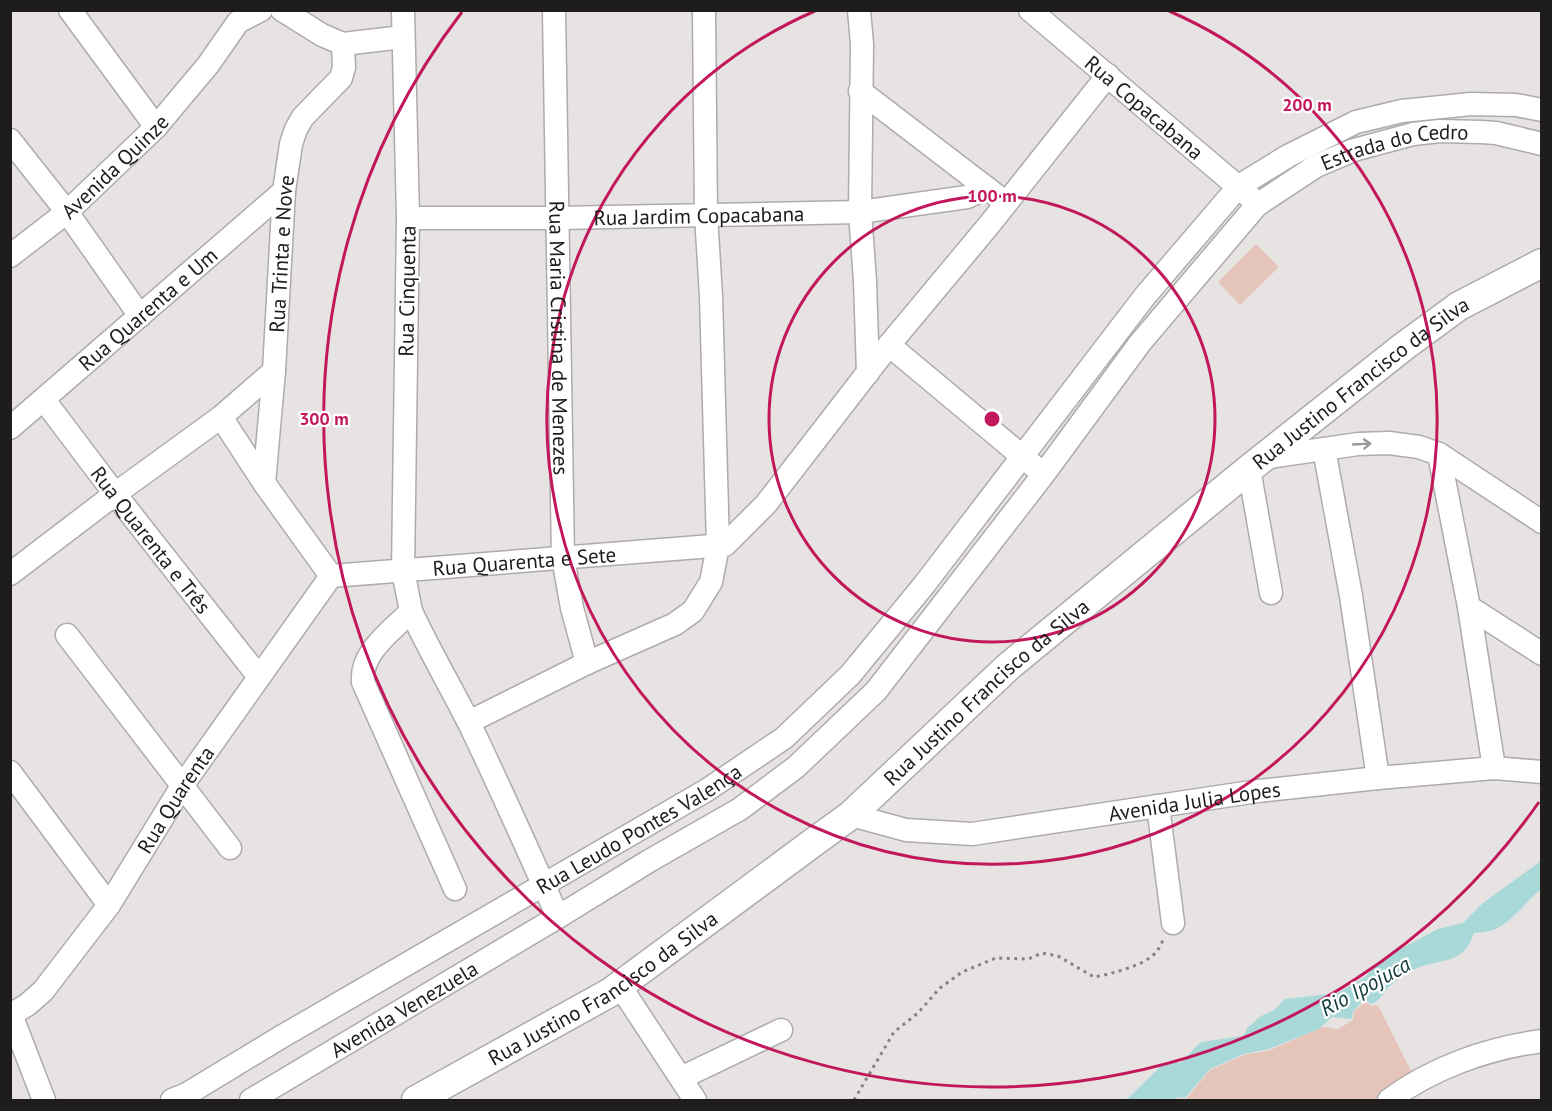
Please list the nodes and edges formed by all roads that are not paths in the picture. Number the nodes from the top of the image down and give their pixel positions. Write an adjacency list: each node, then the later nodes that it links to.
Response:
1 (70, 10): 15 (street)
2 (261, 10): 9 (street)
3 (282, 10): 11 (street)
4 (403, 10): 10 (street, Rua Cinquenta)
5 (554, 10): 27 (street, Rua Maria Cristina de Menezes)
6 (704, 10): 25 (street)
7 (859, 10): 13 (street)
8 (1030, 10): 12 (street, Rua Copacabana)
9 (233, 16): 15 (street, Avenida Quinze)
10 (403, 37): 11 (street); 26 (street, Rua Cinquenta)
11 (343, 44): 20 (street, Rua Trinta e Nove)
12 (1108, 75): 18 (street, Rua Copacabana); 21 (street)
13 (860, 91): 19 (street); 24 (street)
14 (1542, 110): 18 (street, Rua Leudo Pontes Valença)
15 (156, 127): 23 (street, Avenida Quinze)
16 (10, 141): 23 (street)
17 (1542, 144): 22 (street, Estrada do Cedro)
18 (1239, 186): 22 (street, Rua Copacabana); 39 (street, Rua Leudo Pontes Valença)
19 (987, 188): 21 (street); 24 (street, Rua Jardim Copacabana)
20 (284, 190): 30 (street, Rua Quarenta e Um); 32 (street, Rua Trinta e Nove)
21 (1005, 203): 31 (street)
22 (1257, 205): 41 (street)
23 (68, 212): 28 (street, Avenida Quinze); 30 (street)
24 (860, 212): 25 (street, Rua Jardim Copacabana); 33 (street)
25 (706, 215): 27 (street, Rua Jardim Copacabana); 45 (street)
26 (408, 218): 27 (street, Rua Jardim Copacabana); 47 (street, Rua Cinquenta)
27 (558, 218): 46 (street, Rua Maria Cristina de Menezes)
28 (10, 256)
29 (1542, 263): 40 (main road, Rua Justino Francisco da Silva)
30 (140, 316): 34 (street, Rua Quarenta e Um)
31 (889, 345): 33 (street); 39 (street)
32 (274, 371): 35 (street); 42 (street, Rua Trinta e Nove)
33 (868, 373): 45 (street)
34 (44, 400): 36 (street, Rua Quarenta e Um); 43 (street, Rua Quarenta e Três)
35 (221, 417): 42 (street); 43 (street)
36 (10, 428)
37 (1324, 448): 38 (street, one-way to 38); 40 (street); 61 (street)
38 (1439, 454): 44 (street); 51 (street)
39 (1023, 457): 41 (street); 66 (street, Rua Leudo Pontes Valença)
40 (1256, 463): 50 (street); 64 (main road, Rua Justino Francisco da Silva)
41 (1043, 475): 69 (street)
42 (264, 483): 49 (street)
43 (115, 494): 48 (street); 56 (street, Rua Quarenta e Três)
44 (1542, 522)
45 (718, 546): 46 (street, Rua Quarenta e Sete); 55 (street)
46 (563, 558): 47 (street, Rua Quarenta e Sete); 55 (street, Rua Maria Cristina de Menezes)
47 (403, 571): 49 (street, Rua Quarenta e Sete); 52 (street, Rua Cinquenta)
48 (10, 574)
49 (331, 576): 56 (street, Rua Quarenta)
50 (1271, 593)
51 (1469, 607): 54 (street); 58 (street)
52 (411, 611): 57 (street, Rua Cinquenta); 67 (street)
53 (67, 635): 62 (street)
54 (1542, 654)
55 (587, 663): 57 (street)
56 (260, 677): 62 (street, Rua Quarenta)
57 (469, 722): 66 (street, Rua Cinquenta)
58 (1494, 768): 60 (street, Avenida Julia Lopes); 61 (street, Avenida Julia Lopes)
59 (10, 772): 68 (street)
60 (1542, 772)
61 (1378, 778): 63 (street, Avenida Julia Lopes)
62 (182, 786): 65 (street); 68 (street, Rua Quarenta)
63 (1158, 806): 64 (street, Avenida Julia Lopes); 70 (street)
64 (851, 814): 71 (main road, Rua Justino Francisco da Silva)
65 (230, 848)
66 (544, 885): 69 (street, Rua Cinquenta); 78 (street, Rua Leudo Pontes Valença)
67 (455, 889)
68 (109, 905): 72 (street, Rua Quarenta)
69 (558, 917): 79 (street, Avenida Venezuela)
70 (1173, 923)
71 (620, 986): 75 (street); 76 (main road, Rua Justino Francisco da Silva)
72 (11, 1014): 77 (street)
73 (781, 1030): 75 (street)
74 (1542, 1041): 81 (street)
75 (681, 1078): 80 (street)
76 (417, 1100)
77 (44, 1101)
78 (172, 1101)
79 (251, 1101)
80 (695, 1101)
81 (1389, 1101)

